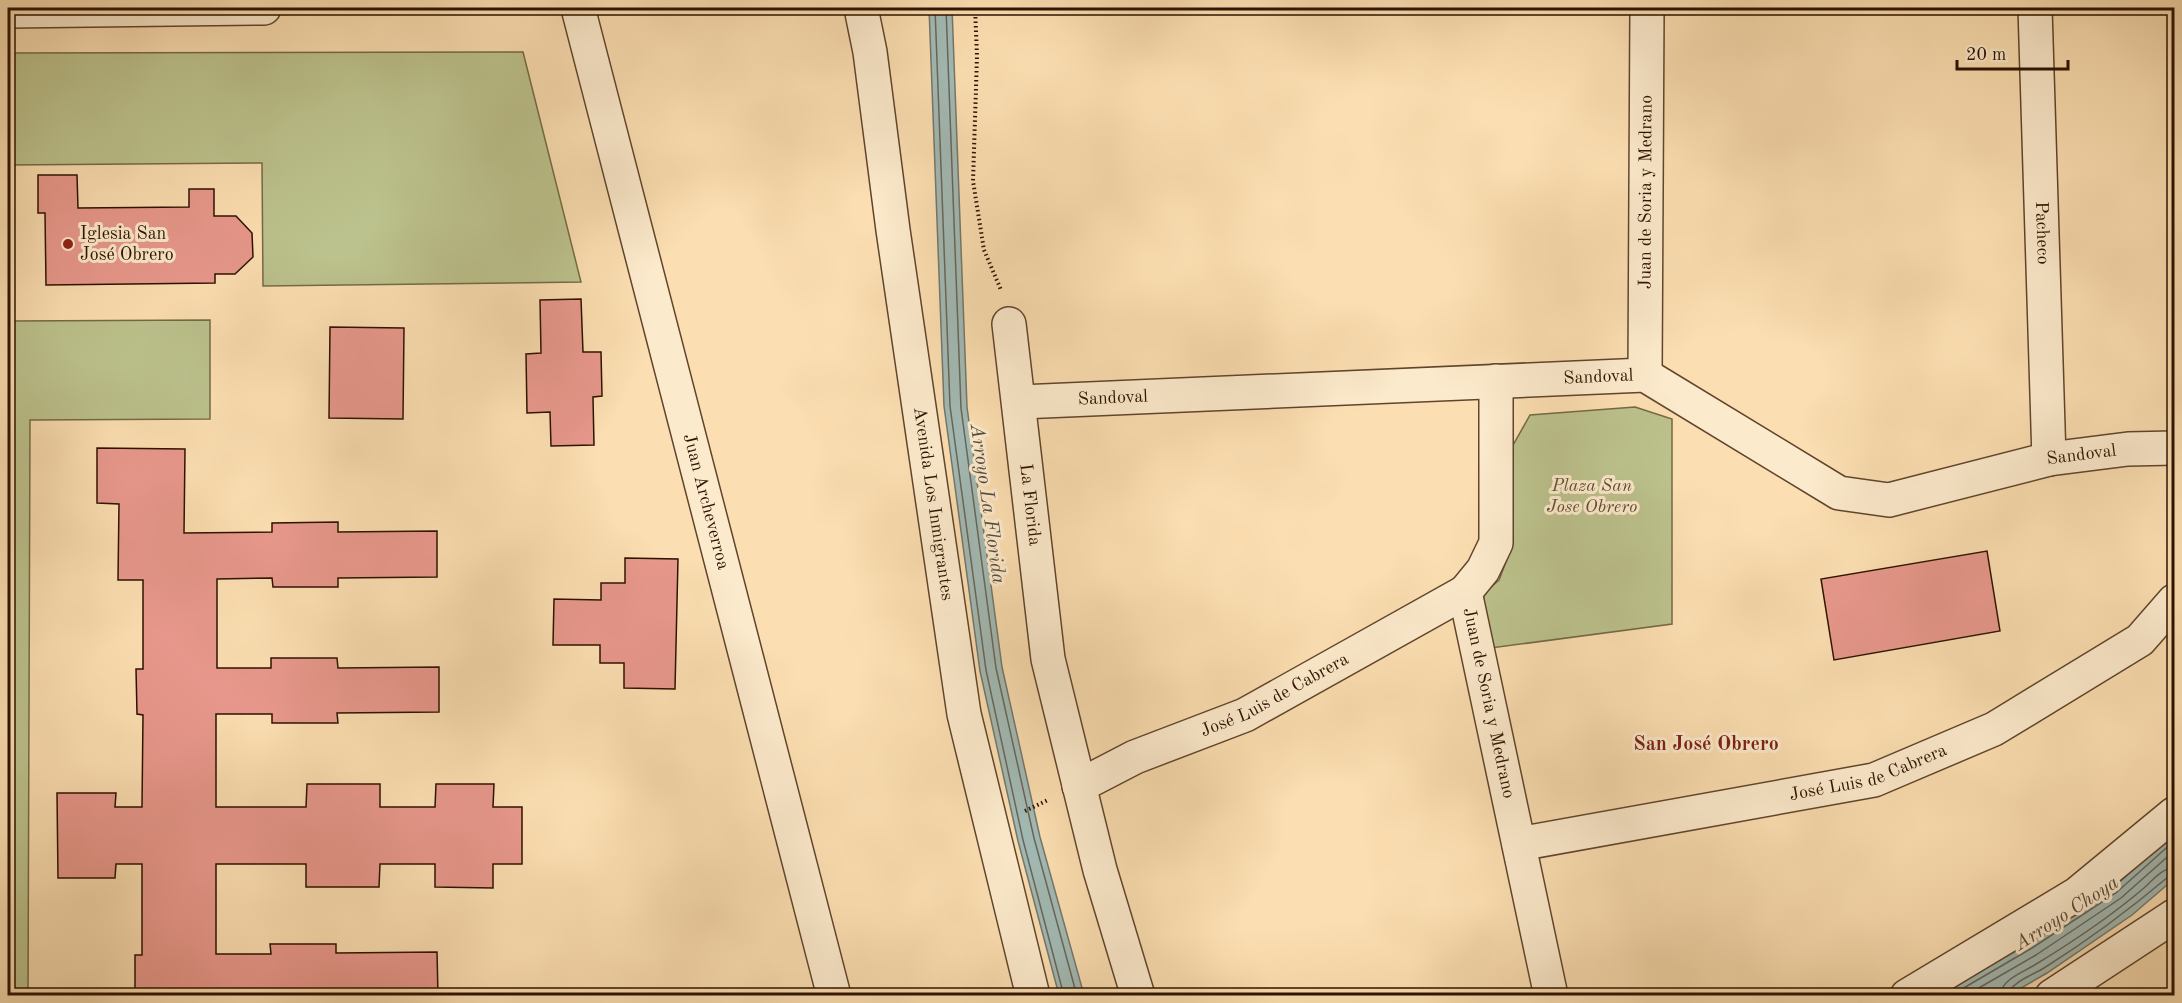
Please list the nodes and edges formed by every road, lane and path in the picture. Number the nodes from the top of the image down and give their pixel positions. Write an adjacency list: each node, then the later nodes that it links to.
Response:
1 (264, 8): 7 (street)
2 (578, 8): 21 (street, Juan Archeverroa)
3 (861, 8): 18 (street, Avenida Los Inmigrantes)
4 (975, 8): 8 (path)
5 (1647, 8): 9 (street, Juan de Soria y Medrano)
6 (2035, 8): 13 (street, Pacheco)
7 (8, 11)
8 (1009, 324): 11 (street, La Florida)
9 (1646, 375): 10 (street, Sandoval); 13 (street, Sandoval)
10 (1496, 381): 11 (street, Sandoval); 14 (street, Juan de Soria y Medrano)
11 (1020, 402): 16 (street, La Florida)
12 (2175, 448): 13 (street, Sandoval)
13 (2049, 459)
14 (1465, 592): 16 (street, José Luis de Cabrera); 19 (street, Juan de Soria y Medrano)
15 (2175, 601): 19 (street, José Luis de Cabrera)
16 (1079, 786): 18 (path); 23 (street, La Florida)
17 (2175, 814): 25 (street)
18 (990, 828): 22 (street, Avenida Los Inmigrantes)
19 (1519, 844): 24 (street, Juan de Soria y Medrano)
20 (2175, 916): 26 (street)
21 (834, 996)
22 (1032, 996)
23 (1138, 996)
24 (1551, 996)
25 (1907, 996)
26 (2052, 996)

